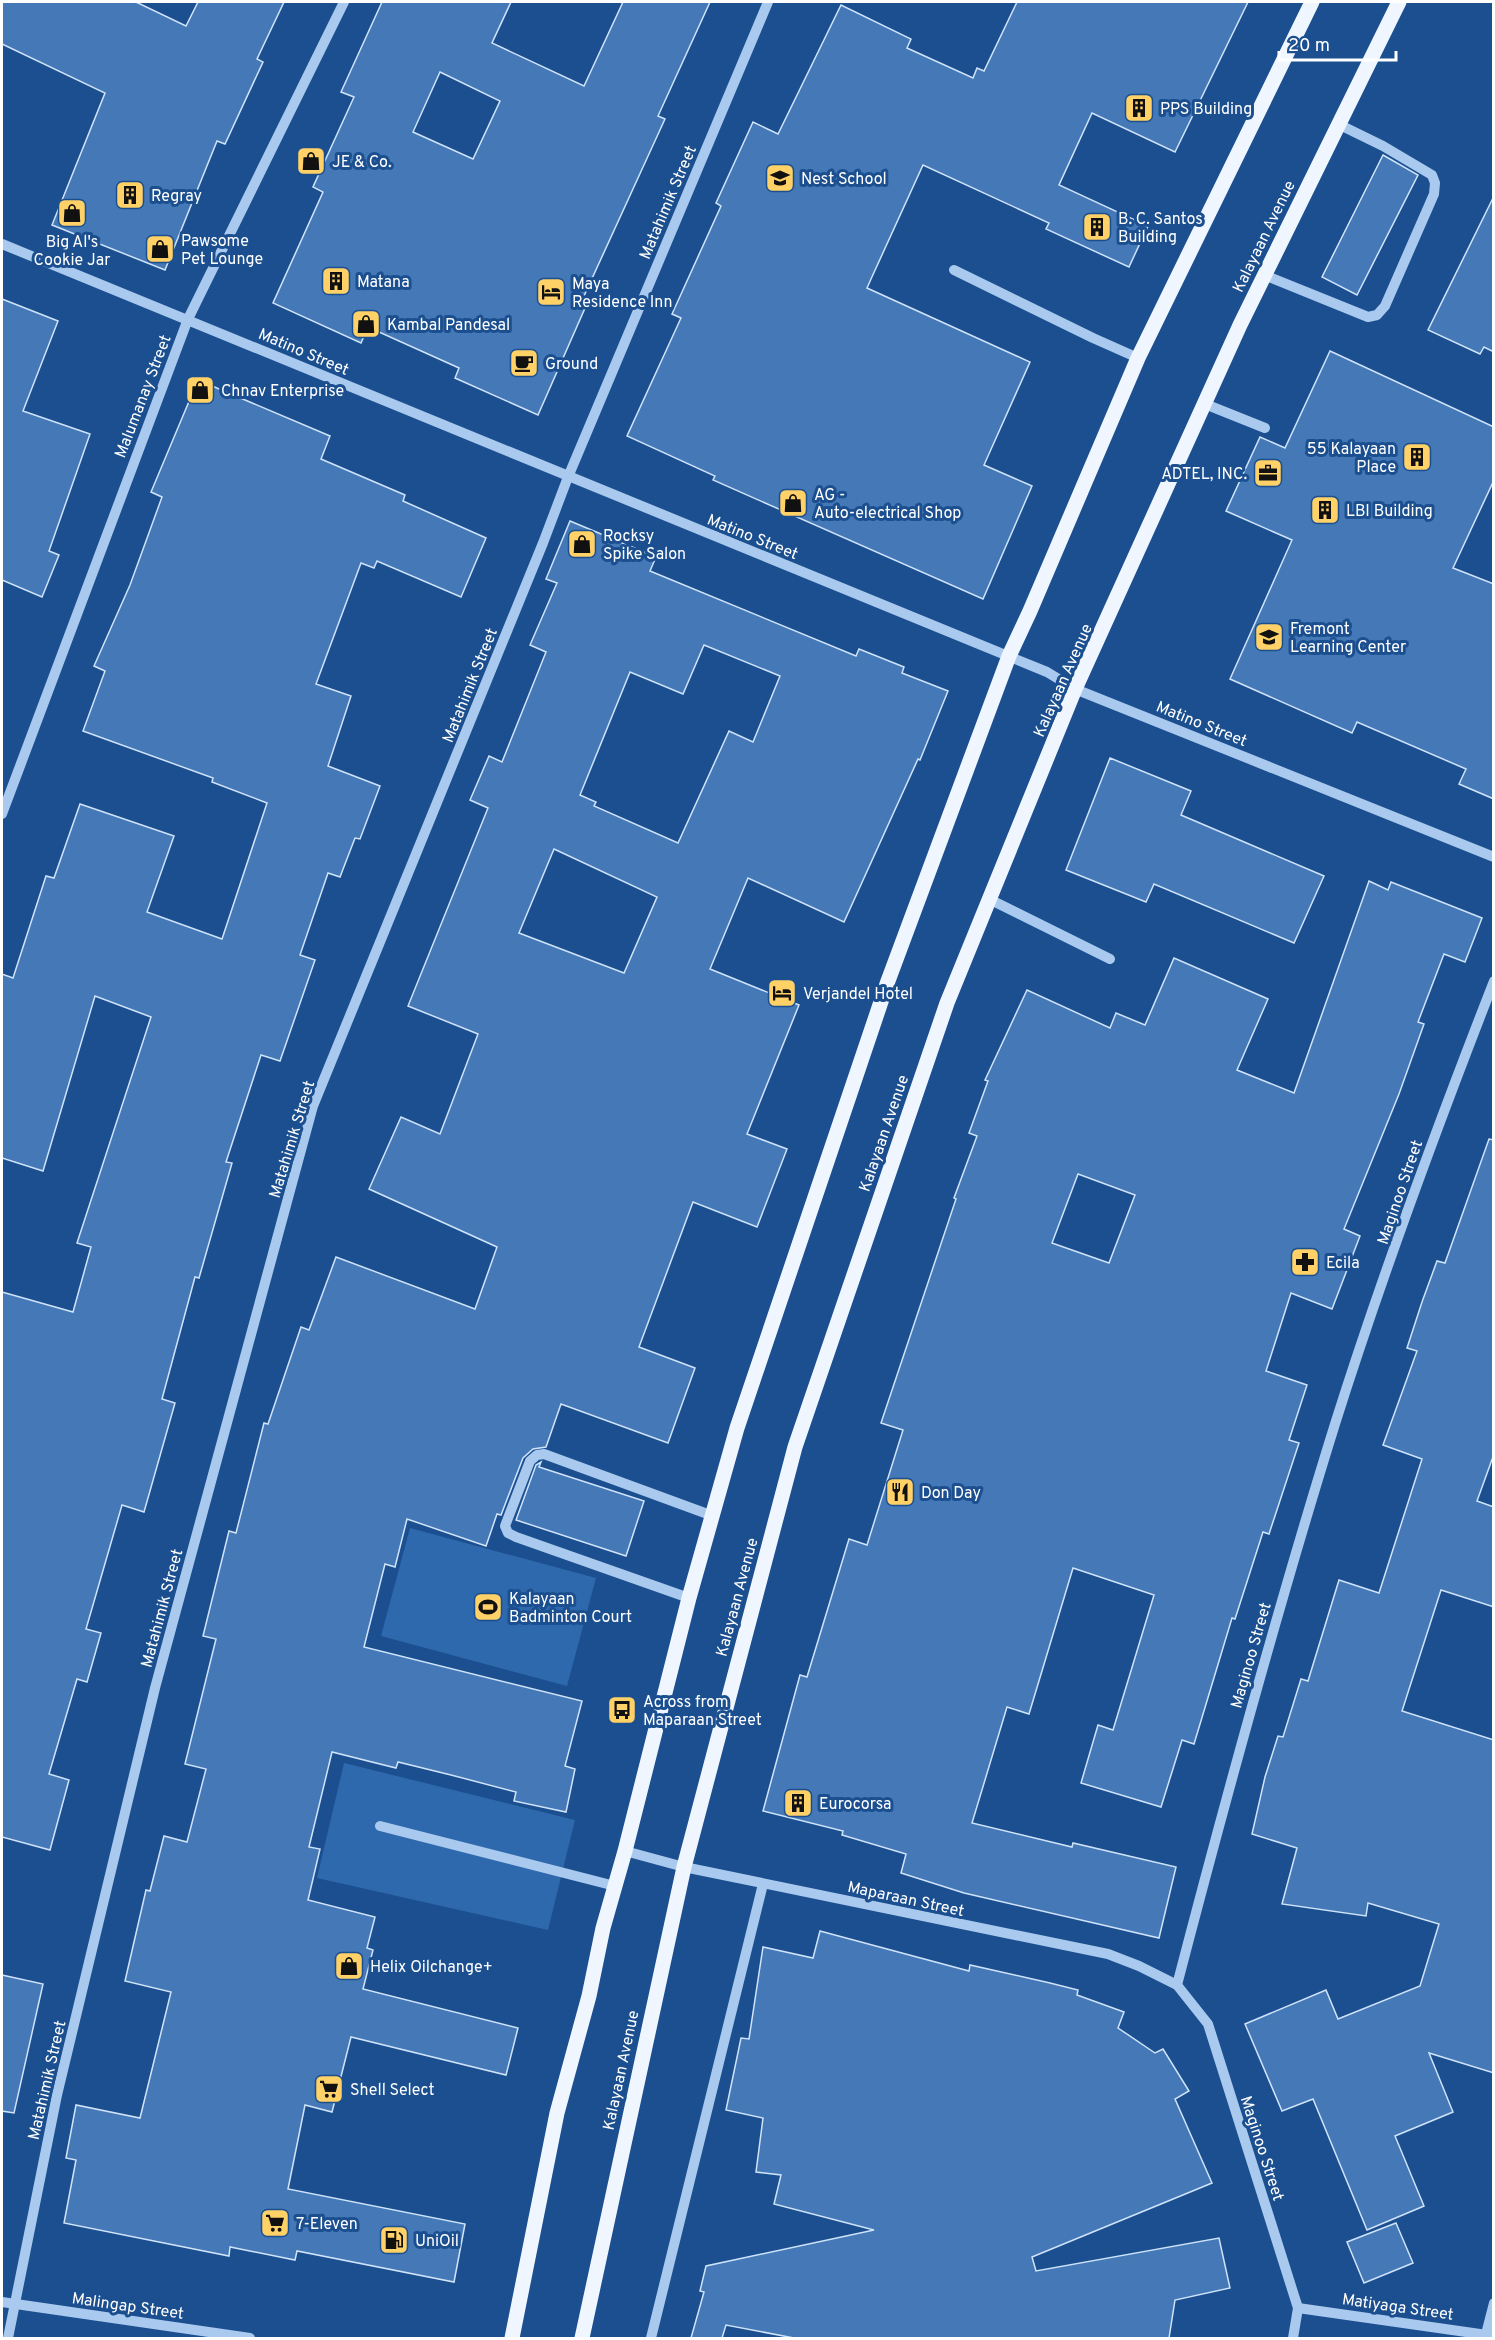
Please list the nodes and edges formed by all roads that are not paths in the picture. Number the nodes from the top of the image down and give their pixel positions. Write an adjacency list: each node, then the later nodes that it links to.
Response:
1 (344, 2): 9 (street, Malumanay Street)
2 (768, 2): 13 (street, Matahimik Street)
3 (1312, 2): 10 (main road)
4 (1399, 2): 5 (main road, Kalayaan Avenue)
5 (1338, 124): 8 (main road, Kalayaan Avenue); 8 (street)
6 (2, 244): 9 (street, Matino Street)
7 (954, 270): 10 (street)
8 (1264, 275): 11 (main road, Kalayaan Avenue)
9 (188, 319): 13 (street, Matino Street); 16 (street, Malumanay Street)
10 (1138, 358): 14 (main road)
11 (1205, 404): 12 (street); 15 (main road, Kalayaan Avenue)
12 (1265, 428)
13 (568, 477): 14 (street, Matino Street); 31 (street, Matahimik Street)
14 (1009, 656): 15 (street, Matino Street); 21 (main road)
15 (1075, 689): 17 (street, Matino Street); 18 (main road, Kalayaan Avenue)
16 (2, 814)
17 (1494, 857)
18 (989, 899): 19 (street); 25 (main road, Kalayaan Avenue)
19 (1110, 959)
20 (1494, 981): 28 (street, Maginoo Street)
21 (712, 1516): 22 (main road); 22 (street)
22 (689, 1598): 24 (main road)
23 (380, 1826): 27 (street)
24 (625, 1851): 25 (street, Maparaan Street); 27 (main road)
25 (684, 1867): 26 (street, Maparaan Street); 37 (main road, Kalayaan Avenue)
26 (763, 1884): 28 (street, Maparaan Street); 38 (street)
27 (615, 1886): 36 (main road)
28 (1177, 1985): 32 (street, Maginoo Street)
29 (2, 2301): 31 (street, Malingap Street)
30 (1494, 2303): 33 (street)
31 (14, 2304): 34 (street, Matahimik Street); 35 (street, Malingap Street)
32 (1298, 2307): 33 (street, Matiyaga Street); 39 (street, Maginoo Street)
33 (1490, 2335)
34 (8, 2338)
35 (250, 2338)
36 (512, 2338)
37 (582, 2338)
38 (651, 2338)
39 (1293, 2338)

